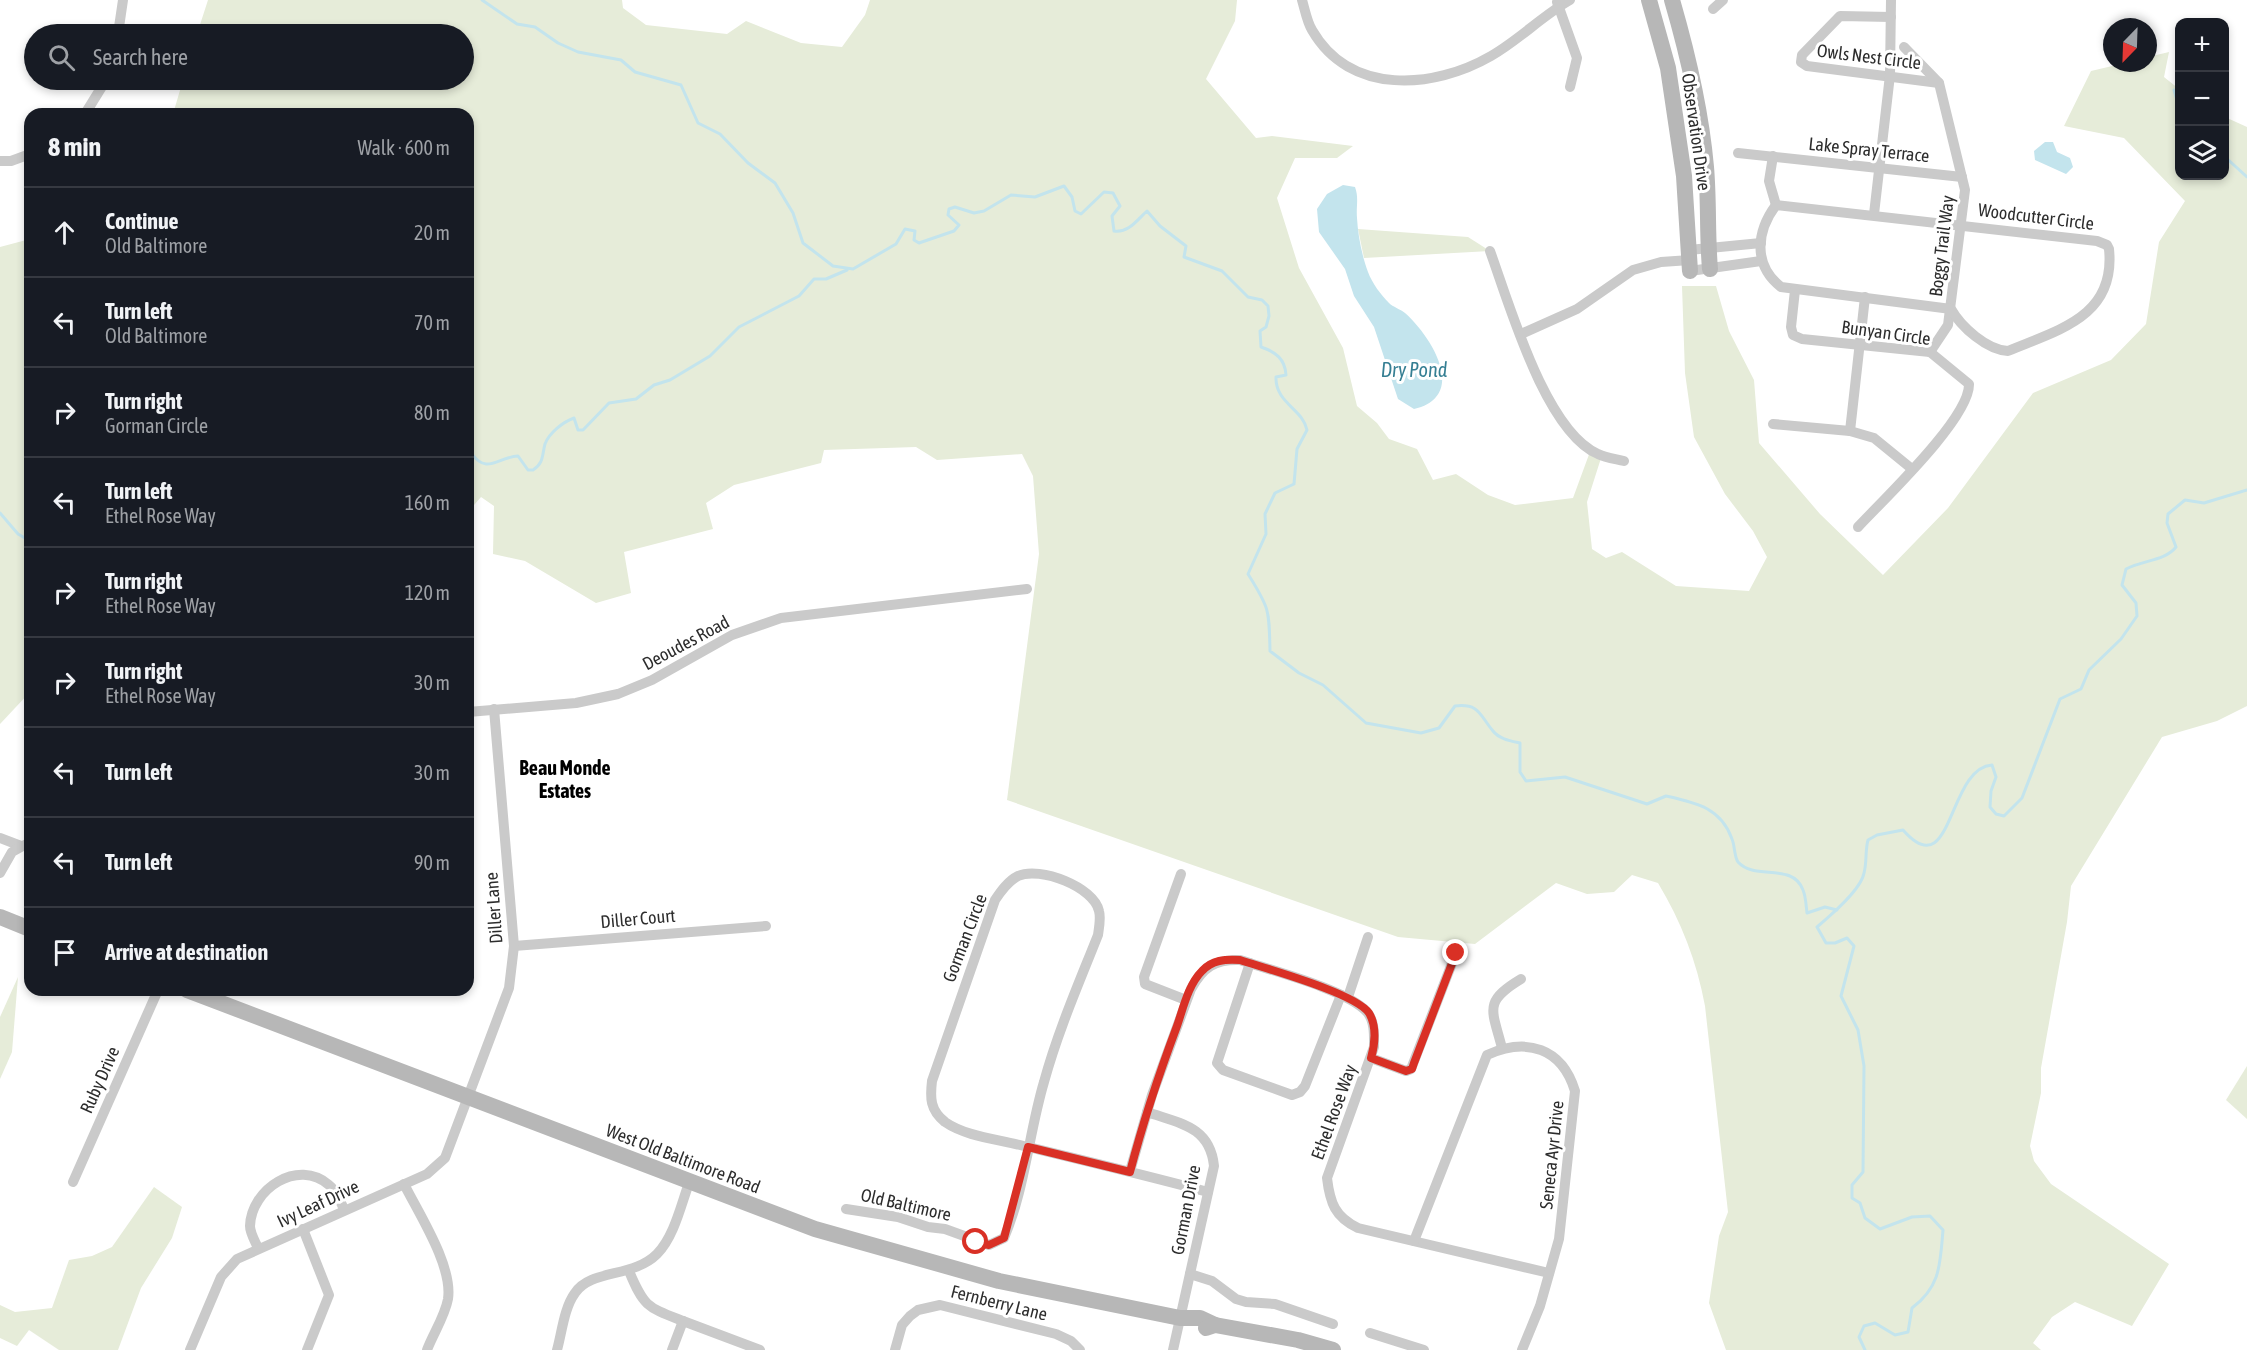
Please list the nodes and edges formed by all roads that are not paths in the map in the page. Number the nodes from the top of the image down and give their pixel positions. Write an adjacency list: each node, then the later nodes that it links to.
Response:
1 (123, 0): 11 (street)
2 (1302, 0): 8 (street)
3 (1570, 0): 8 (street)
4 (1649, 0): 30 (street, Observation Drive)
5 (1672, 0): 28 (street, Observation Drive)
6 (1723, 0): 9 (street)
7 (1891, 0): 10 (street)
8 (1558, 3): 15 (street)
9 (1713, 9)
10 (1892, 17): 13 (street); 13 (street, Owls Nest Circle)
11 (119, 24)
12 (1904, 47): 14 (street)
13 (1890, 75): 14 (street, Owls Nest Circle); 22 (street)
14 (1939, 83): 23 (street, Boggy Trail Way)
15 (1570, 87)
16 (100, 90): 17 (street)
17 (89, 108)
18 (1738, 153): 20 (street, Lake Spray Terrace)
19 (24, 156): 21 (street)
20 (1773, 156): 22 (street, Lake Spray Terrace); 24 (street)
21 (0, 161)
22 (1880, 168): 23 (street, Lake Spray Terrace); 25 (street)
23 (1962, 177): 26 (street, Boggy Trail Way)
24 (1776, 205): 25 (street, Woodcutter Circle); 27 (street)
25 (1874, 214): 26 (street, Woodcutter Circle)
26 (1961, 224): 35 (street, Boggy Trail Way); 35 (street, Woodcutter Circle)
27 (1761, 243): 28 (street); 31 (street)
28 (1708, 249): 30 (street); 32 (street, Observation Drive)
29 (1490, 250): 36 (street)
30 (1690, 260): 32 (street); 36 (street)
31 (1761, 261): 32 (street); 33 (street)
32 (1710, 268)
33 (1795, 291): 34 (street); 37 (street, Bunyan Circle)
34 (1865, 297): 35 (street); 37 (street)
35 (1951, 309): 38 (street, Boggy Trail Way)
36 (1521, 334): 41 (street)
37 (1859, 345): 38 (street, Bunyan Circle); 40 (street)
38 (1930, 352): 42 (street, Bunyan Circle)
39 (1773, 423): 40 (street)
40 (1850, 431): 42 (street)
41 (1624, 461)
42 (1912, 470): 43 (street, Bunyan Circle)
43 (1858, 527)
44 (1027, 589): 45 (street, Deoudes Road)
45 (494, 710): 46 (street, Deoudes Road); 56 (street, Diller Lane)
46 (474, 711)
47 (0, 838): 48 (street)
48 (24, 844)
49 (24, 845): 50 (street)
50 (0, 873)
51 (1181, 874): 63 (street)
52 (0, 917): 54 (street)
53 (766, 926): 56 (street, Diller Court)
54 (24, 927)
55 (1368, 937): 62 (street)
56 (514, 946): 66 (street, Diller Lane)
57 (1456, 953): 65 (street)
58 (1250, 963): 62 (street, Ethel Rose Way); 62 (street); 63 (street, Ethel Rose Way)
59 (1521, 979): 64 (street)
60 (155, 996): 70 (street, Ruby Drive)
61 (203, 996): 66 (street, West Old Baltimore Road)
62 (1344, 996): 65 (street, Ethel Rose Way)
63 (1186, 1000): 67 (street, Ethel Rose Way)
64 (1502, 1048): 77 (street); 80 (street, Seneca Ayr Drive)
65 (1371, 1058): 77 (street, Ethel Rose Way)
66 (468, 1097): 71 (street, West Old Baltimore Road); 72 (street, Ivy Leaf Drive)
67 (1147, 1112): 69 (street, Ethel Rose Way); 73 (street, Gorman Drive)
68 (1028, 1147): 68 (street, Gorman Circle); 69 (street, Gorman Circle); 75 (street, Old Baltimore)
69 (1130, 1172): 73 (street, Gorman Circle)
70 (73, 1182)
71 (689, 1183): 79 (street); 82 (street, West Old Baltimore Road)
72 (404, 1184): 74 (street, Ivy Leaf Drive); 88 (street)
73 (1208, 1192): 81 (street, Gorman Drive)
74 (344, 1209): 76 (street, Ivy Leaf Drive); 78 (street)
75 (846, 1209)
76 (303, 1230): 78 (street, Ivy Leaf Drive); 87 (street)
77 (1414, 1241): 80 (street, Ethel Rose Way)
78 (258, 1248): 86 (street, Ivy Leaf Drive)
79 (629, 1271): 83 (street); 89 (street)
80 (1549, 1273): 97 (street, Seneca Ayr Drive)
81 (1190, 1274): 82 (street, Gorman Drive); 84 (street)
82 (1180, 1318): 94 (street); 95 (street, West Old Baltimore Road)
83 (683, 1321): 90 (street); 91 (street)
84 (1333, 1324)
85 (1370, 1333): 96 (street)
86 (190, 1350)
87 (308, 1350)
88 (427, 1350)
89 (557, 1350)
90 (672, 1350)
91 (760, 1350)
92 (895, 1350): 93 (street, Fernberry Lane)
93 (1080, 1350)
94 (1173, 1350)
95 (1333, 1350)
96 (1424, 1350)
97 (1522, 1350)

